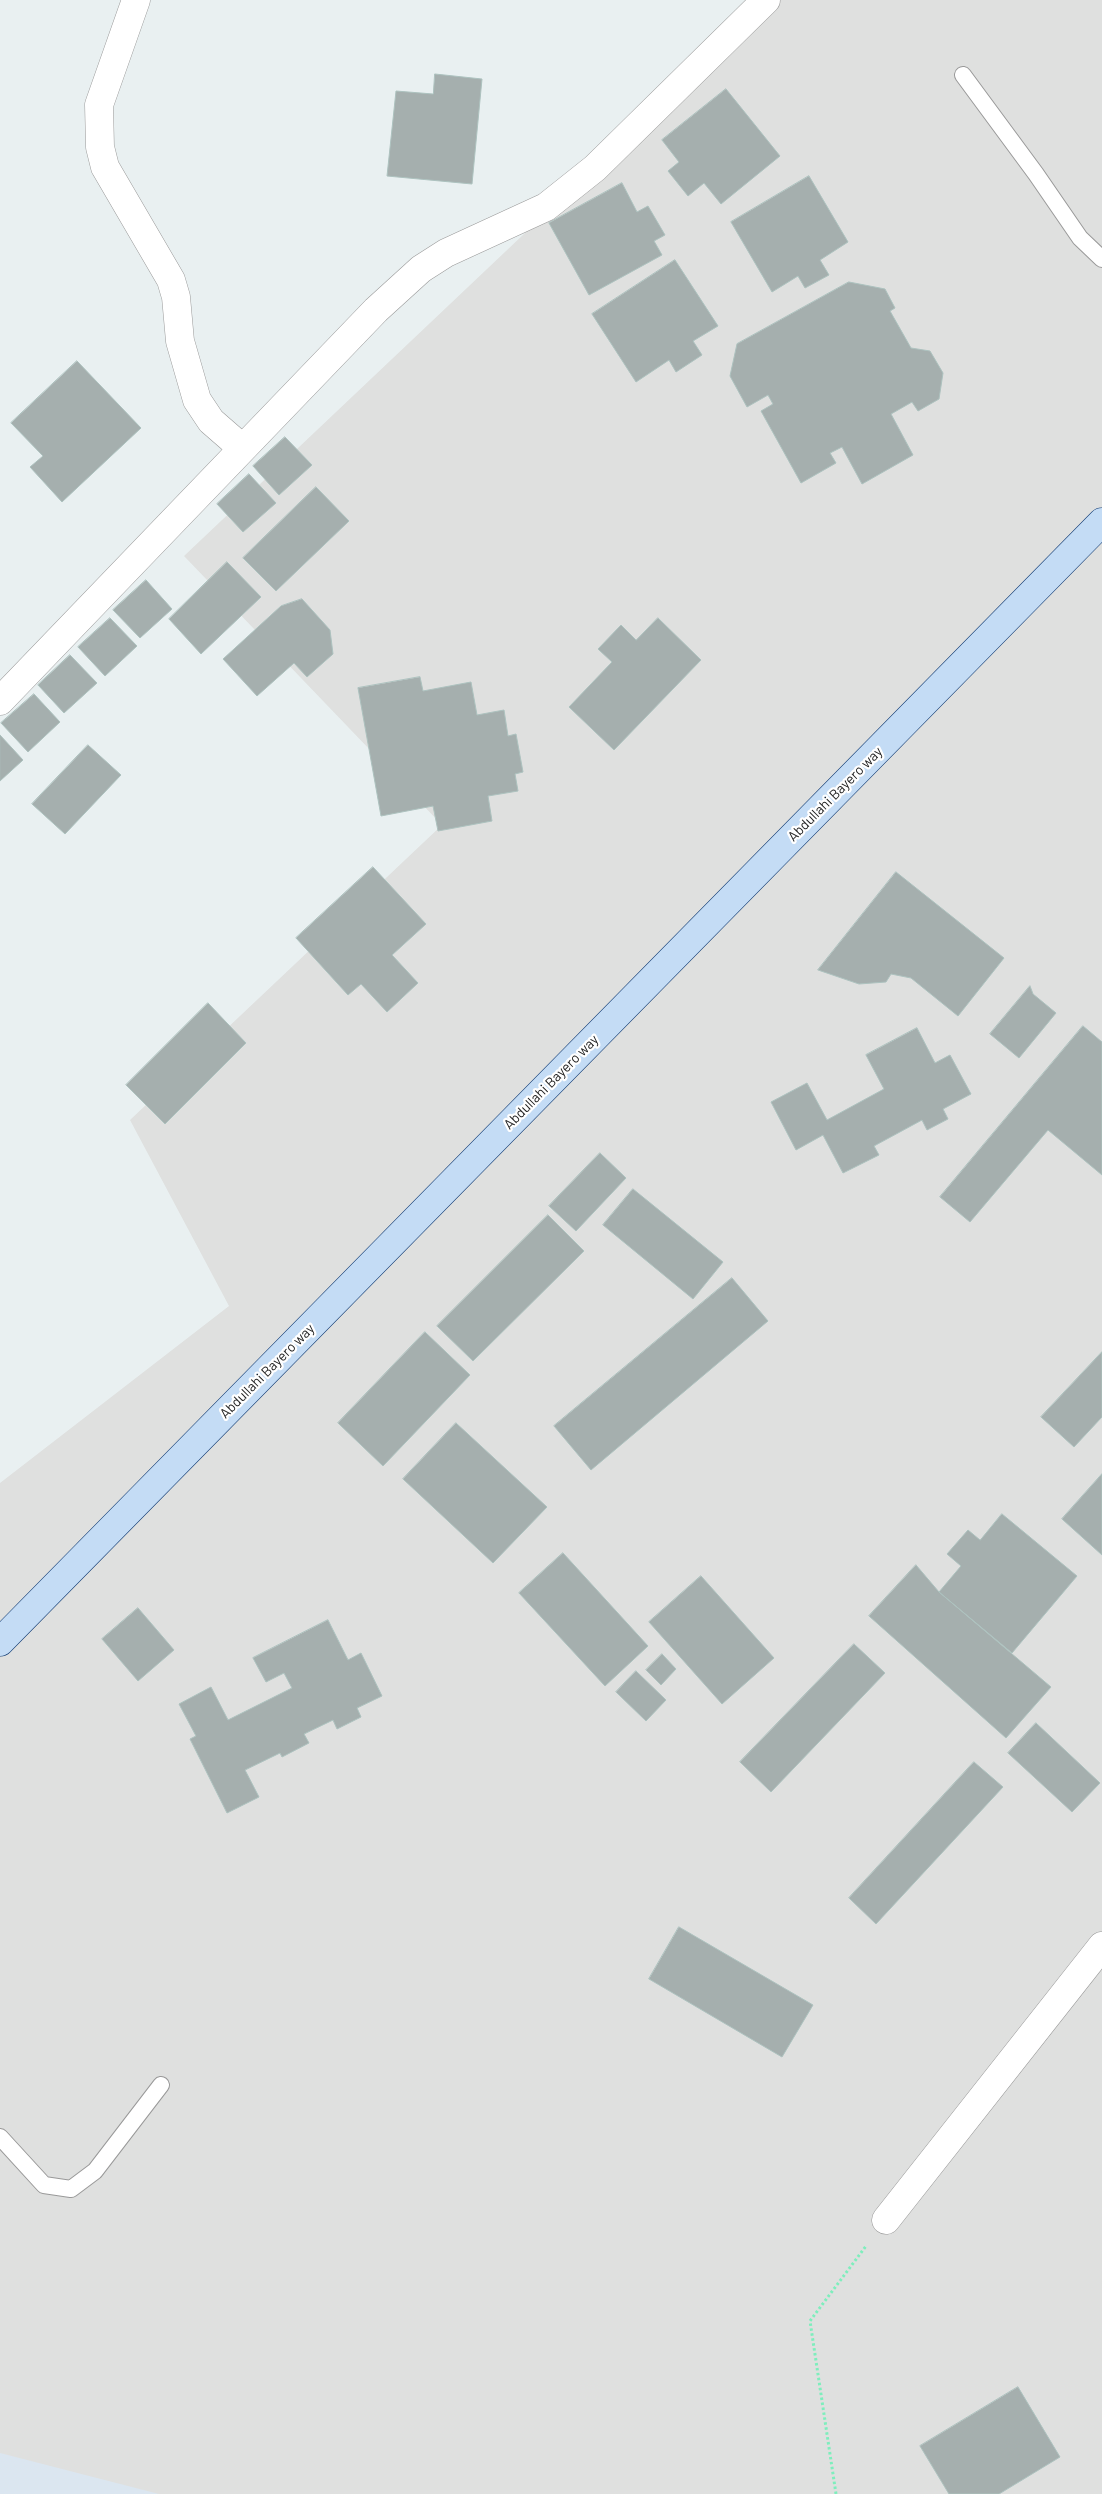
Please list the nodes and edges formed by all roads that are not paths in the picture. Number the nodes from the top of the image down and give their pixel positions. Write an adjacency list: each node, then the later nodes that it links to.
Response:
1 (136, 0): 5 (street)
2 (766, 0): 5 (street)
3 (964, 75): 4 (lane)
4 (1102, 259)
5 (242, 448): 7 (street)
6 (1102, 522): 8 (street, Abdullahi Bayero way)
7 (0, 701)
8 (0, 1642)
9 (1102, 1946): 12 (street)
10 (161, 2085): 11 (lane)
11 (0, 2137)
12 (886, 2220)

